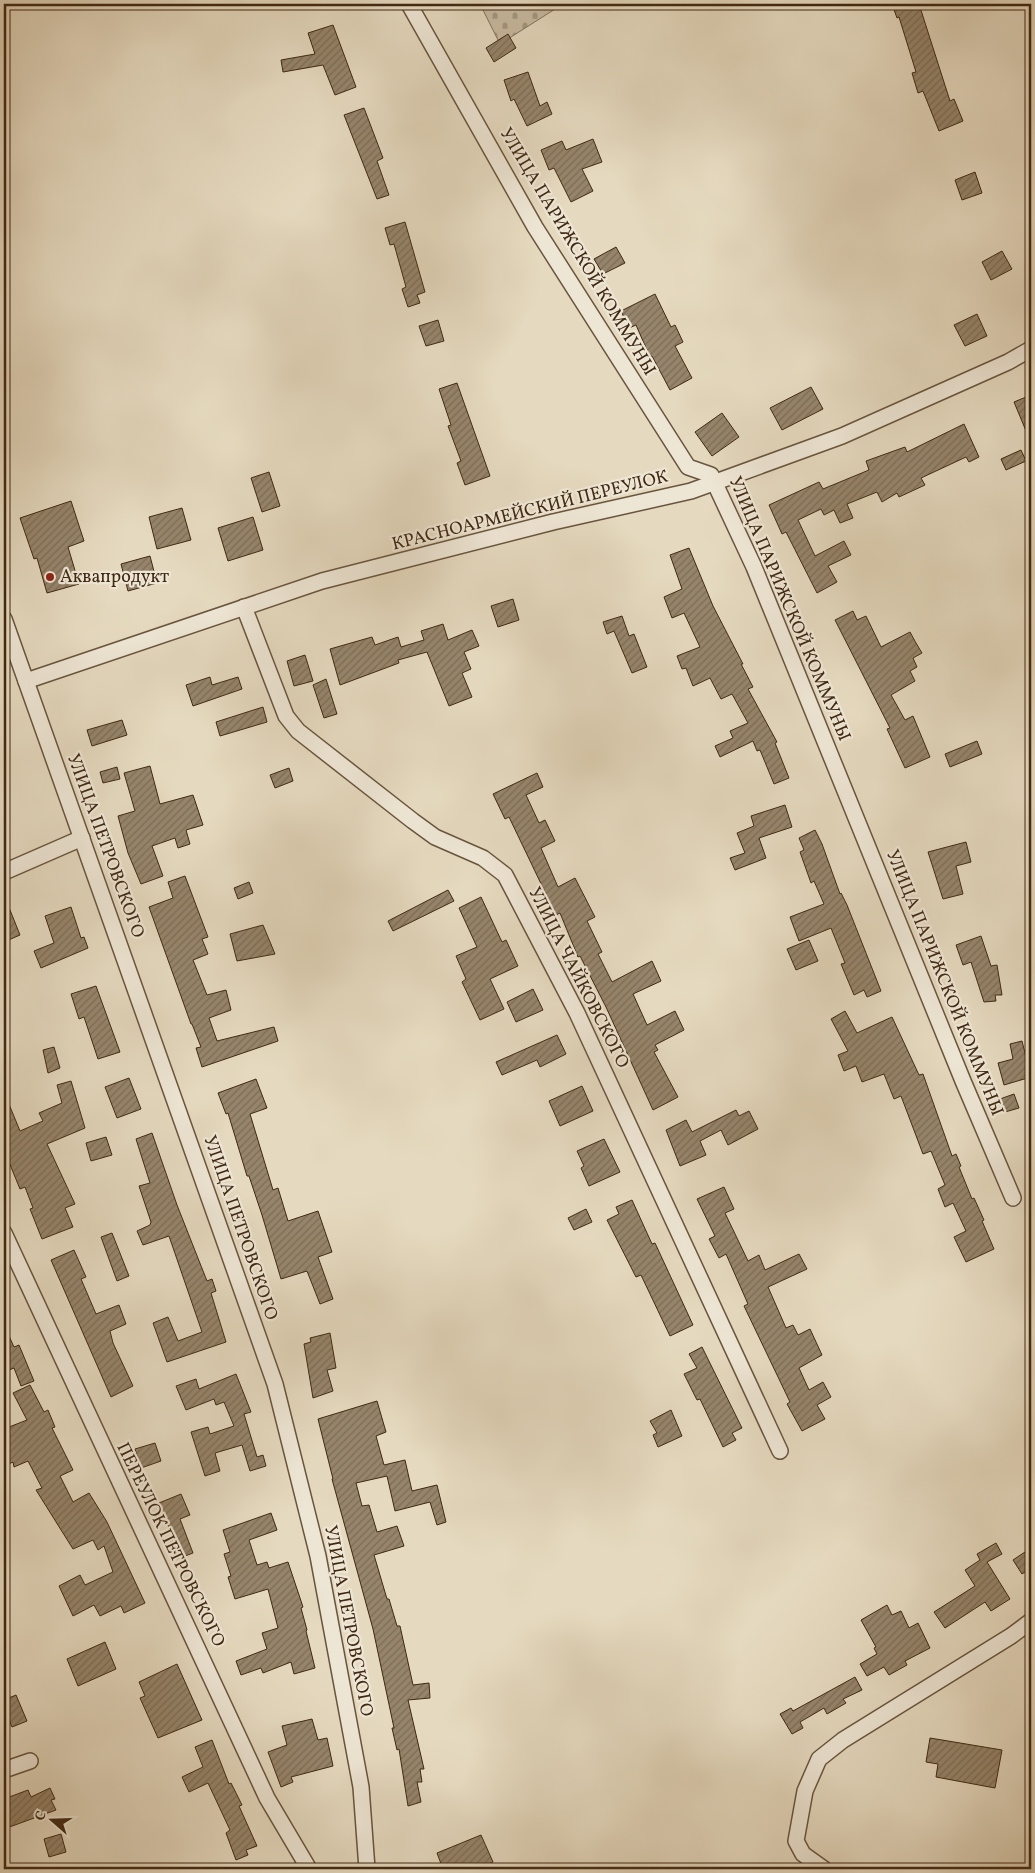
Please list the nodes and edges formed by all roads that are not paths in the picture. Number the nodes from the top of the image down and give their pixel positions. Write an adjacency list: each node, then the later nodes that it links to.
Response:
1 (409, 4): 3 (street, УЛИЦА ПАРИЖСКОЙ КОММУНЫ)
2 (1031, 349): 3 (street, КРАСНОАРМЕЙСКИЙ ПЕРЕУЛОК)
3 (714, 482): 4 (street, КРАСНОАРМЕЙСКИЙ ПЕРЕУЛОК); 9 (street, УЛИЦА ПАРИЖСКОЙ КОММУНЫ)
4 (244, 607): 6 (street, КРАСНОАРМЕЙСКИЙ ПЕРЕУЛОК); 11 (street, УЛИЦА ЧАЙКОВСКОГО)
5 (4, 618): 6 (street, УЛИЦА ПЕТРОВСКОГО)
6 (26, 681): 7 (street, УЛИЦА ПЕТРОВСКОГО)
7 (82, 838): 8 (street); 16 (street, УЛИЦА ПЕТРОВСКОГО)
8 (4, 872)
9 (1013, 1198)
10 (4, 1233): 15 (street, ПЕРЕУЛОК ПЕТРОВСКОГО)
11 (780, 1451)
12 (1031, 1621): 17 (street)
13 (30, 1761): 14 (street)
14 (4, 1770)
15 (309, 1869)
16 (367, 1869)
17 (824, 1869)

